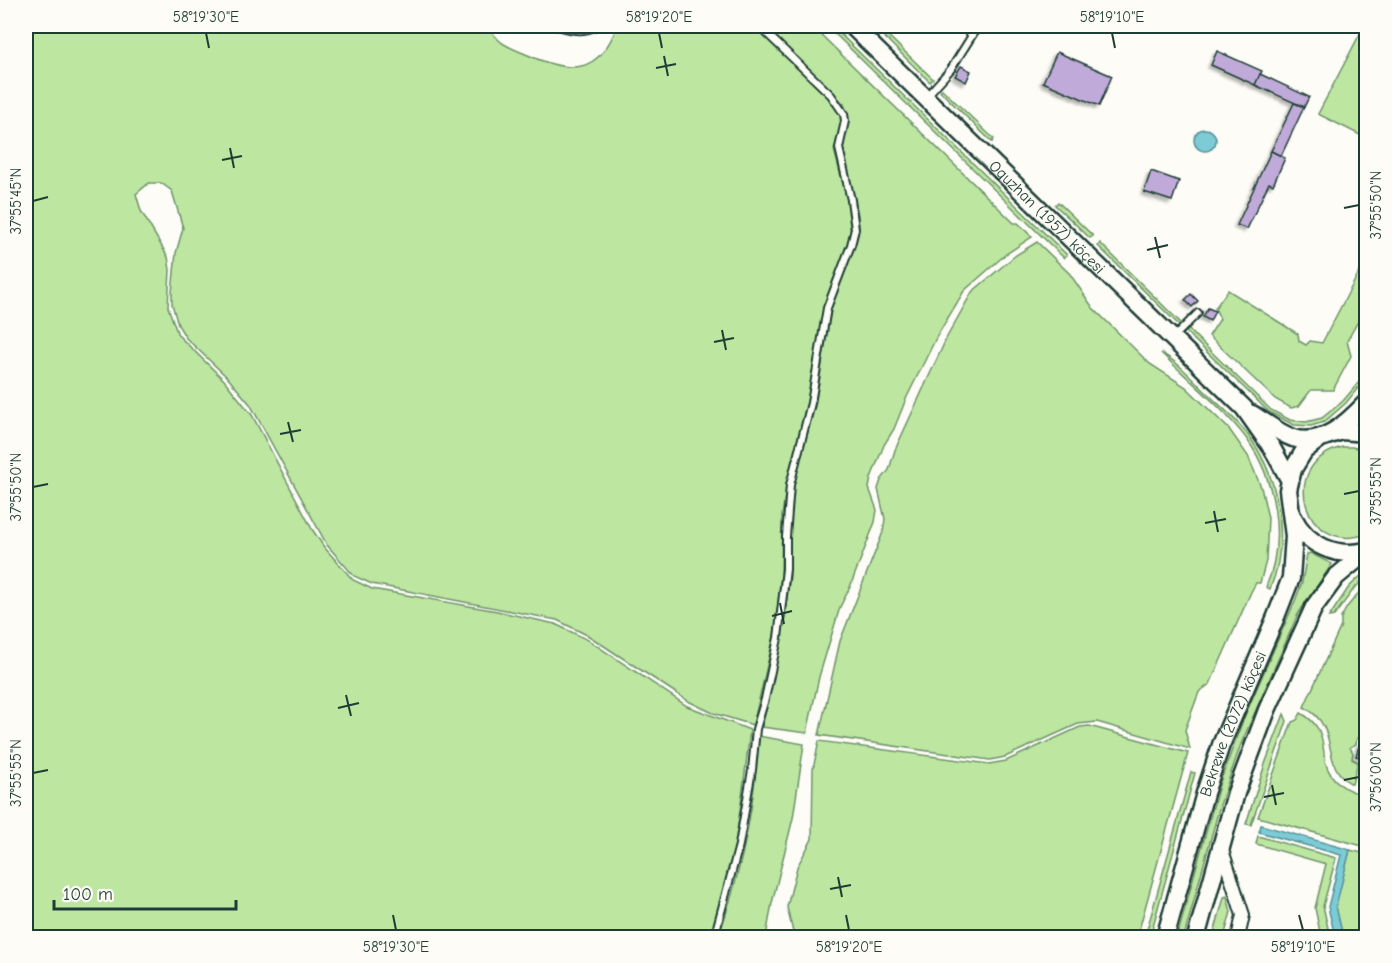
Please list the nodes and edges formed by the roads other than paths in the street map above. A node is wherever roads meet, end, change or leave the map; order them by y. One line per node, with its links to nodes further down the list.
1 (558, 26): 2 (lane)
2 (596, 26)
3 (759, 26): 19 (lane)
4 (852, 26): 8 (main road, Oguzhan (1957) köçesi)
5 (960, 26): 7 (lane)
6 (978, 26): 7 (lane)
7 (972, 35): 8 (lane)
8 (925, 98): 10 (main road, Oguzhan (1957) köçesi)
9 (1198, 313): 10 (lane)
10 (1172, 339): 12 (main road, Oguzhan (1957) köçesi)
11 (1366, 403): 14 (main road)
12 (1244, 408): 14 (main road, Oguzhan (1957) köçesi); 15 (main road, Oguzhan (1957) köçesi)
13 (1366, 433): 14 (main road)
14 (1331, 434): 15 (main road)
15 (1289, 479): 16 (main road, Bekrewe (2072) köçesi)
16 (1291, 511): 17 (main road, Bekrewe (2072) köçesi); 20 (main road, Bekrewe (2072) köçesi)
17 (1366, 552): 18 (main road, Bekrewe (2072) köçesi)
18 (1221, 847): 21 (main road, Bekrewe (2072) köçesi); 22 (street)
19 (714, 938)
20 (1165, 938)
21 (1196, 938)
22 (1238, 938)

